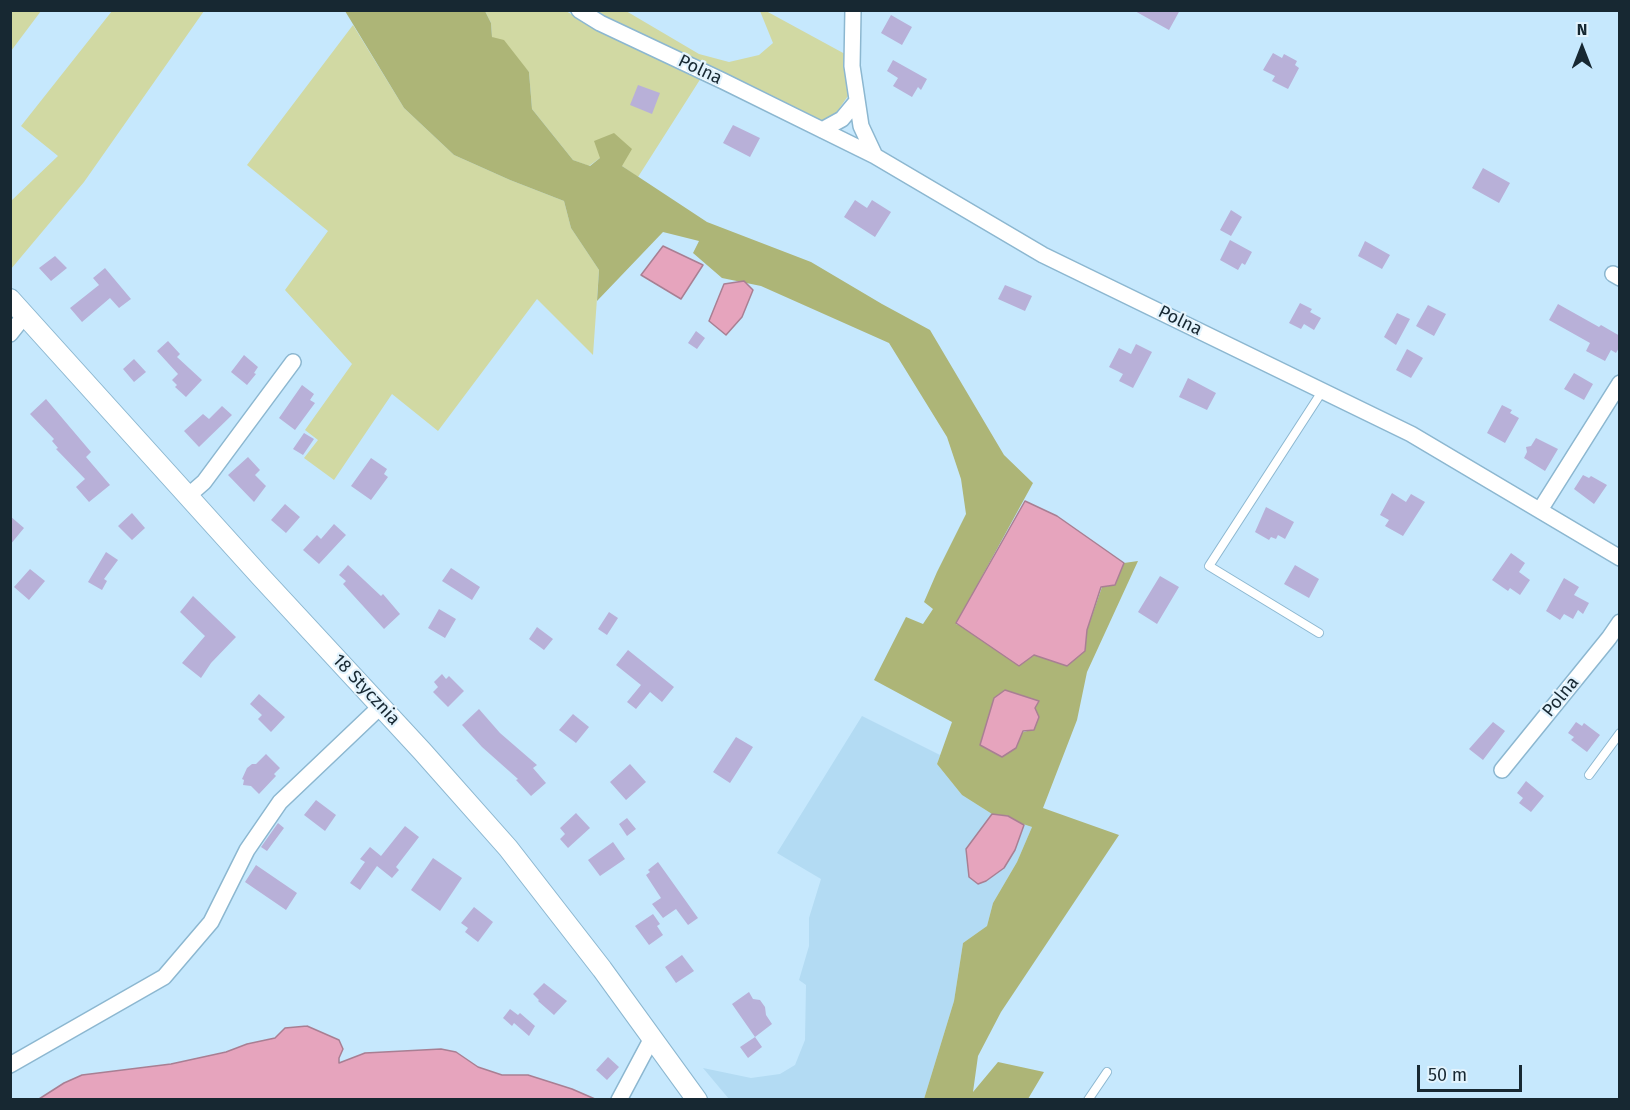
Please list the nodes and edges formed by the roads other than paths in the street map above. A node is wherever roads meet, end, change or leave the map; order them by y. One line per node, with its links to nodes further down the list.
1 (579, 10): 4 (street, Polna)
2 (853, 10): 3 (street)
3 (857, 101): 4 (street); 5 (street)
4 (822, 130): 5 (street, Polna)
5 (875, 156): 11 (street, Polna)
6 (10, 299): 7 (street, 18 Stycznia)
7 (25, 315): 8 (street); 12 (street, 18 Stycznia)
8 (10, 334)
9 (293, 362): 12 (street)
10 (1620, 383): 13 (street)
11 (1323, 390): 13 (street, Polna); 16 (lane)
12 (188, 496): 17 (street, 18 Stycznia)
13 (1540, 510): 14 (street, Polna)
14 (1620, 558)
15 (1620, 622): 19 (street, Polna)
16 (1319, 633)
17 (381, 706): 21 (street, 18 Stycznia); 22 (street)
18 (1620, 733): 20 (lane)
19 (1502, 770)
20 (1589, 775)
21 (652, 1038): 24 (street); 25 (street, 18 Stycznia)
22 (10, 1065)
23 (1107, 1072): 26 (lane)
24 (619, 1100)
25 (697, 1100)
26 (1088, 1100)

